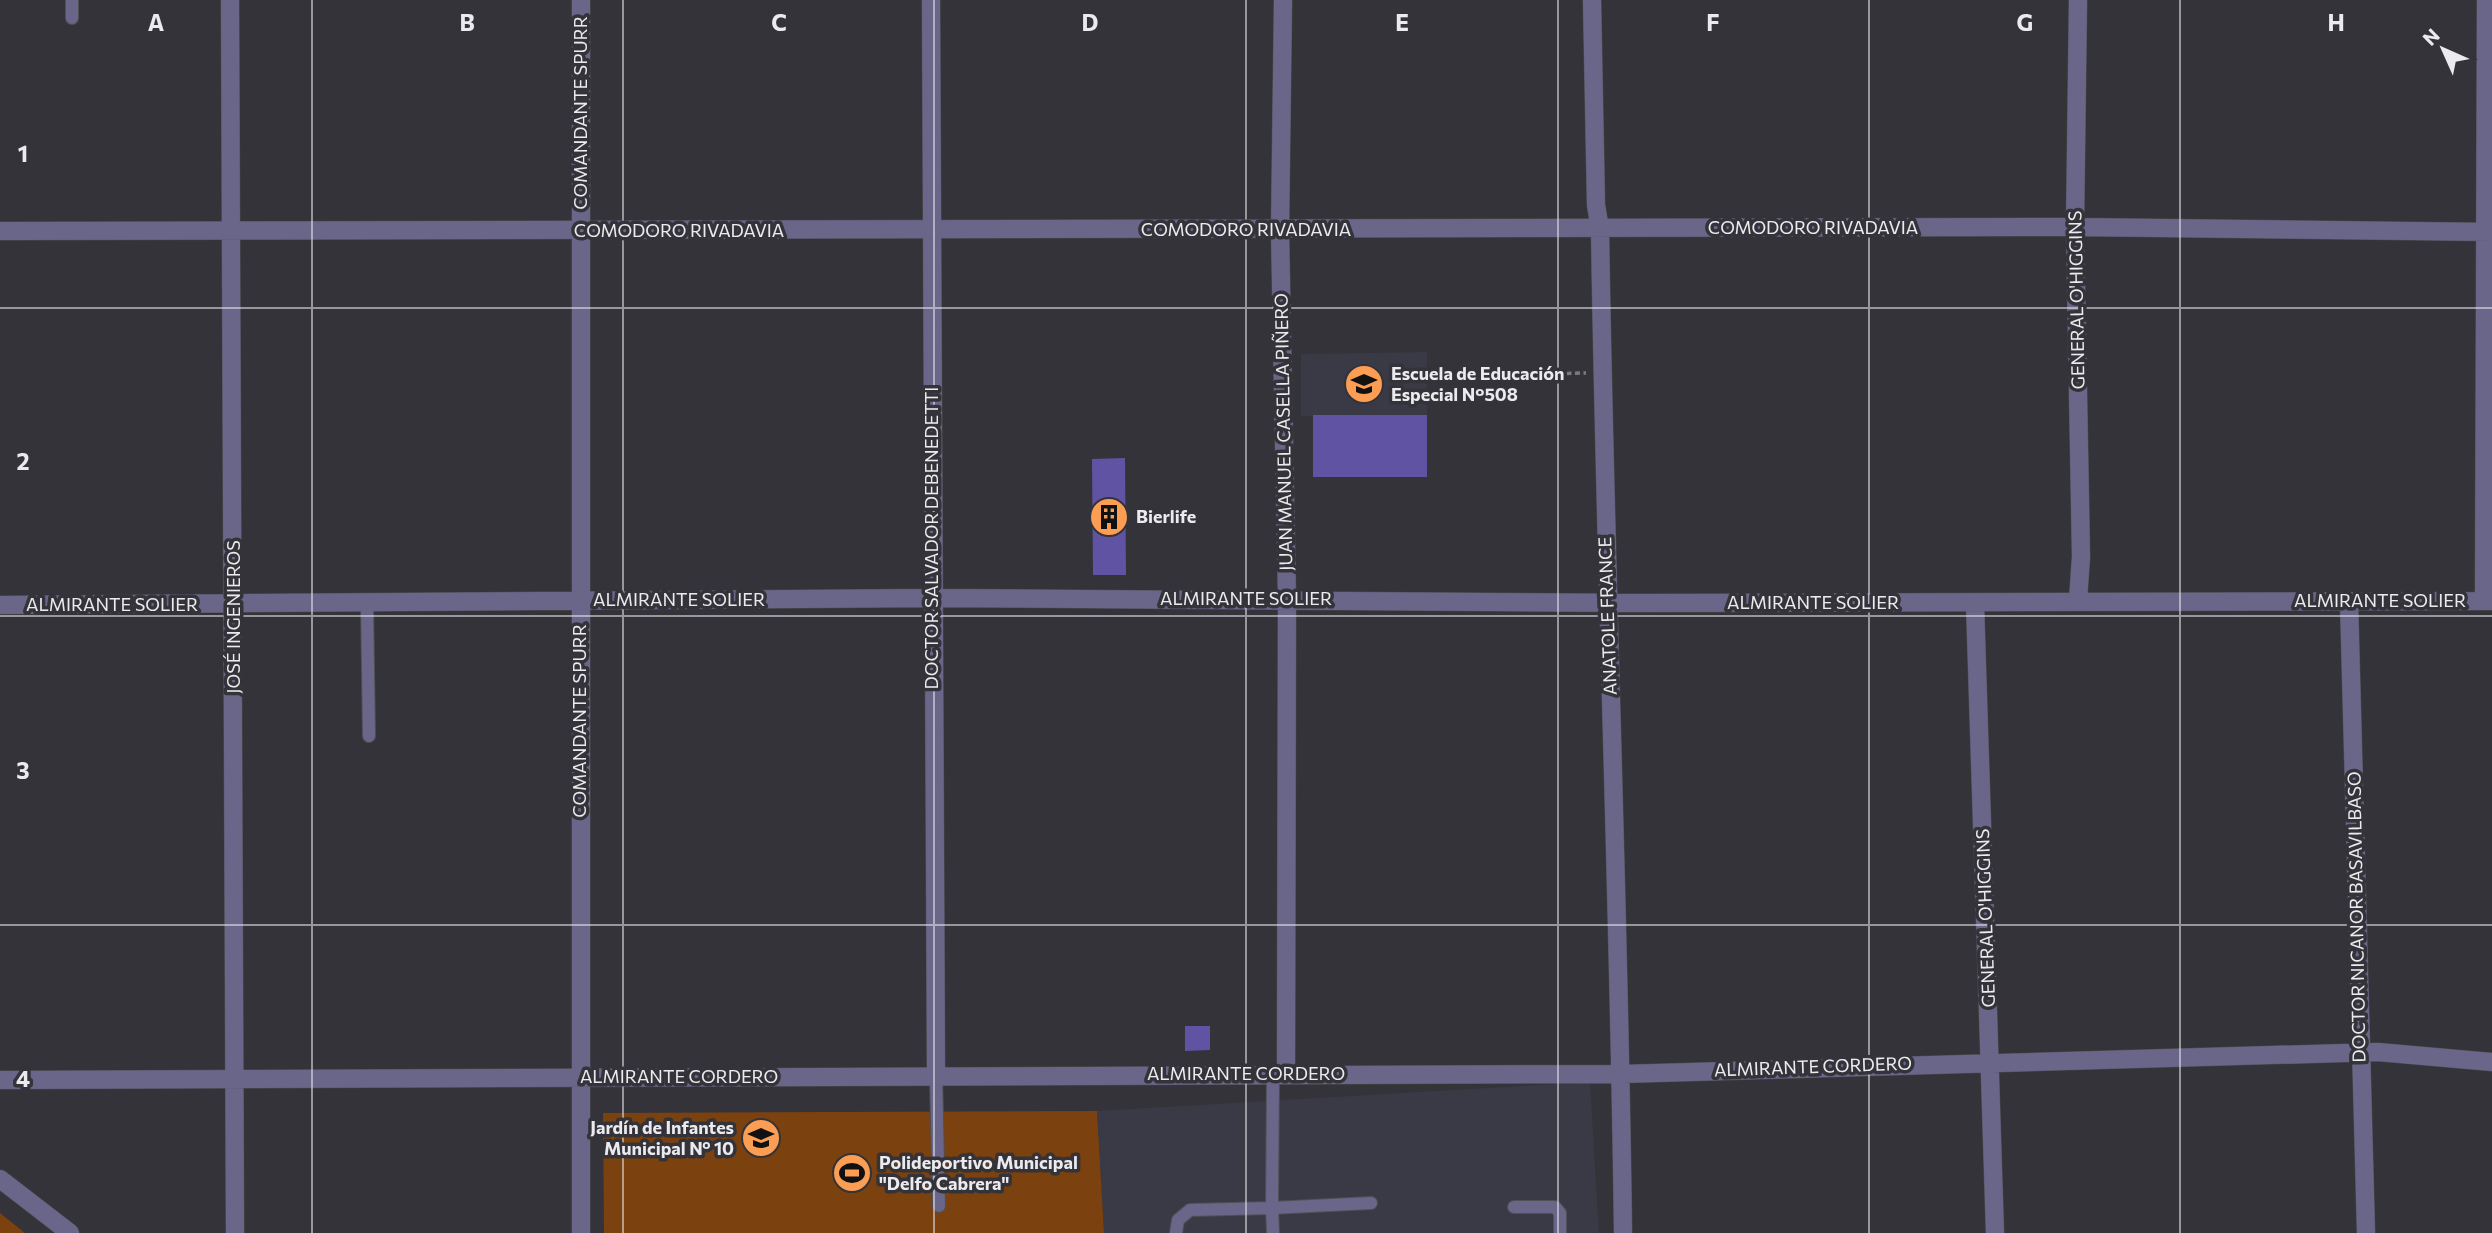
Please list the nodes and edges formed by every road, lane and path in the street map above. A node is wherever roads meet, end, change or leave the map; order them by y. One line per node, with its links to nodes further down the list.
1 (72, 0): 9 (lane)
2 (230, 0): 16 (street, JOSÉ INGENIEROS)
3 (580, 0): 14 (street, COMANDANTE SPURR)
4 (931, 0): 12 (street, DOCTOR SALVADOR DEBENEDETTI)
5 (1283, 0): 15 (street, JUAN MANUEL CASELLA PIÑERO)
6 (1592, 0): 11 (street, ANATOLE FRANCE)
7 (2078, 0): 10 (street, GENERAL O'HIGGINS)
8 (2486, 0): 17 (street)
9 (72, 18)
10 (2076, 227): 11 (street, COMODORO RIVADAVIA); 17 (street, COMODORO RIVADAVIA); 22 (street, GENERAL O'HIGGINS)
11 (1600, 229): 15 (street, COMODORO RIVADAVIA); 18 (street, ANATOLE FRANCE)
12 (931, 230): 14 (street, COMODORO RIVADAVIA); 15 (street, COMODORO RIVADAVIA); 20 (street, DOCTOR SALVADOR DEBENEDETTI)
13 (0, 231): 16 (street, COMODORO RIVADAVIA)
14 (582, 231): 16 (street, COMODORO RIVADAVIA); 23 (street, COMANDANTE SPURR)
15 (1280, 231): 21 (street, JUAN MANUEL CASELLA PIÑERO)
16 (232, 232): 29 (street, JOSÉ INGENIEROS)
17 (2489, 232): 25 (street)
18 (1602, 373): 19 (path); 27 (street, ANATOLE FRANCE)
19 (1439, 376)
20 (931, 598): 21 (street, ALMIRANTE SOLIER); 23 (street, ALMIRANTE SOLIER); 37 (street, DOCTOR SALVADOR DEBENEDETTI)
21 (1287, 598): 27 (street, ALMIRANTE SOLIER); 35 (street, JUAN MANUEL CASELLA PIÑERO)
22 (2078, 600): 24 (street, ALMIRANTE SOLIER); 28 (street, ALMIRANTE SOLIER)
23 (580, 601): 26 (street, ALMIRANTE SOLIER); 39 (street, COMANDANTE SPURR)
24 (2349, 601): 25 (street, ALMIRANTE SOLIER); 32 (street, DOCTOR NICANOR BASAVILBASO)
25 (2488, 601)
26 (367, 603): 29 (street, ALMIRANTE SOLIER); 31 (lane)
27 (1607, 603): 28 (street, ALMIRANTE SOLIER); 36 (street, ANATOLE FRANCE)
28 (1975, 603): 33 (street, GENERAL O'HIGGINS)
29 (234, 604): 30 (street, ALMIRANTE SOLIER); 38 (street, JOSÉ INGENIEROS)
30 (0, 605)
31 (369, 736)
32 (2360, 1053): 33 (street, ALMIRANTE CORDERO); 34 (street, ALMIRANTE CORDERO); 54 (street, DOCTOR NICANOR BASAVILBASO)
33 (1991, 1062): 36 (street, ALMIRANTE CORDERO); 53 (street, GENERAL O'HIGGINS)
34 (2492, 1062)
35 (1279, 1074): 36 (street, ALMIRANTE CORDERO); 37 (street, ALMIRANTE CORDERO); 45 (lane)
36 (1621, 1074): 52 (street, ANATOLE FRANCE)
37 (936, 1076): 39 (street, ALMIRANTE CORDERO); 43 (lane)
38 (236, 1077): 39 (street, ALMIRANTE CORDERO); 40 (street, ALMIRANTE CORDERO); 47 (street, JOSÉ INGENIEROS)
39 (581, 1078): 48 (street, COMANDANTE SPURR)
40 (0, 1080)
41 (0, 1179): 46 (street)
42 (1371, 1203): 45 (lane)
43 (939, 1206)
44 (1514, 1207): 51 (lane)
45 (1272, 1208): 49 (lane); 50 (lane)
46 (70, 1233)
47 (235, 1233)
48 (581, 1233)
49 (1176, 1233)
50 (1273, 1233)
51 (1560, 1233)
52 (1623, 1233)
53 (1995, 1233)
54 (2366, 1233)

